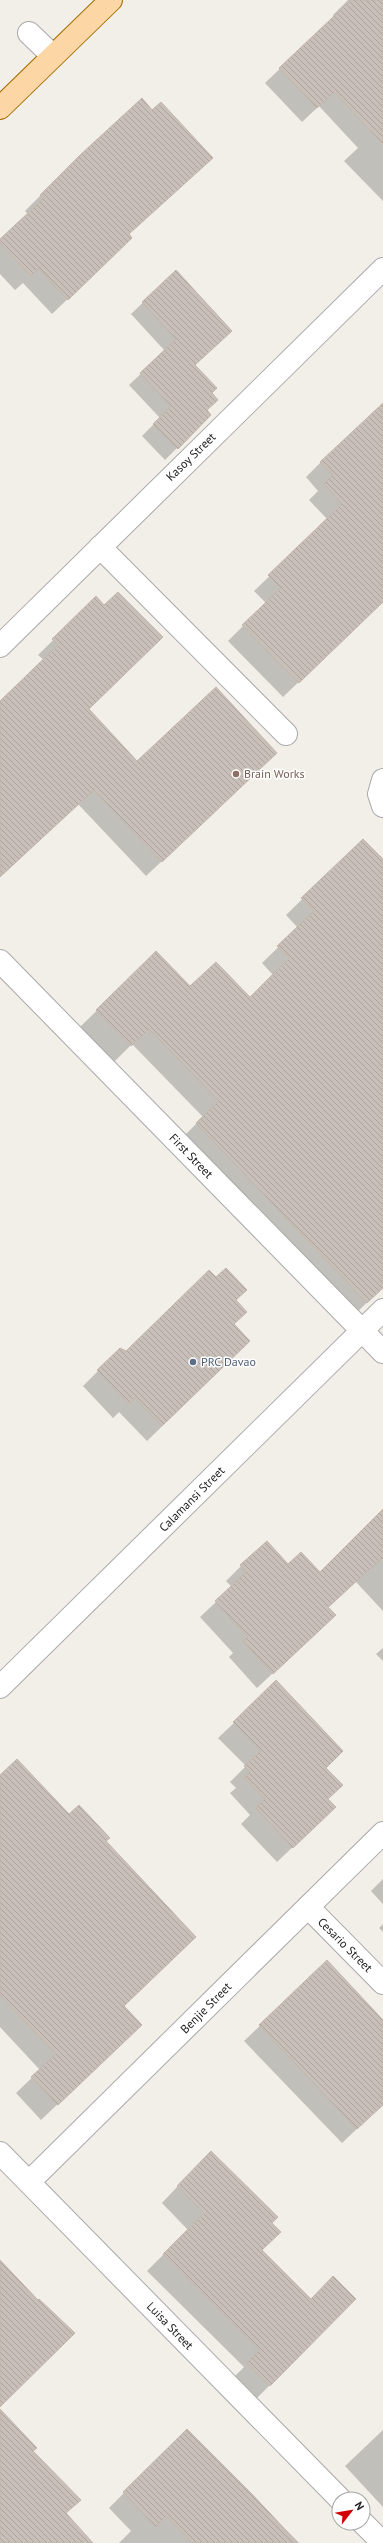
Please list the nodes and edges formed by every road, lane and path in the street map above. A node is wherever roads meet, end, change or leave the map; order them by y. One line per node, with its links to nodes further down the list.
1 (111, 0): 3 (main road)
2 (29, 33): 3 (street)
3 (53, 56): 4 (main road)
4 (0, 108)
5 (383, 270): 6 (street, Kasoy Street)
6 (100, 547): 7 (street, Kasoy Street); 8 (street)
7 (0, 646)
8 (286, 734)
9 (383, 780): 10 (street)
10 (383, 806)
11 (0, 961): 13 (street, First Street)
12 (383, 1310): 13 (street, Calamansi Street)
13 (362, 1331): 14 (street, First Street); 15 (street, Calamansi Street)
14 (383, 1352)
15 (0, 1687)
16 (383, 1833): 17 (street, Benjie Street)
17 (308, 1907): 18 (street, Cesario Street); 20 (street, Benjie Street)
18 (383, 1983)
19 (0, 2153): 20 (street, Luisa Street)
20 (29, 2182): 21 (street, Luisa Street)
21 (332, 2491)
22 (371, 2531): 23 (street)
23 (383, 2543)

